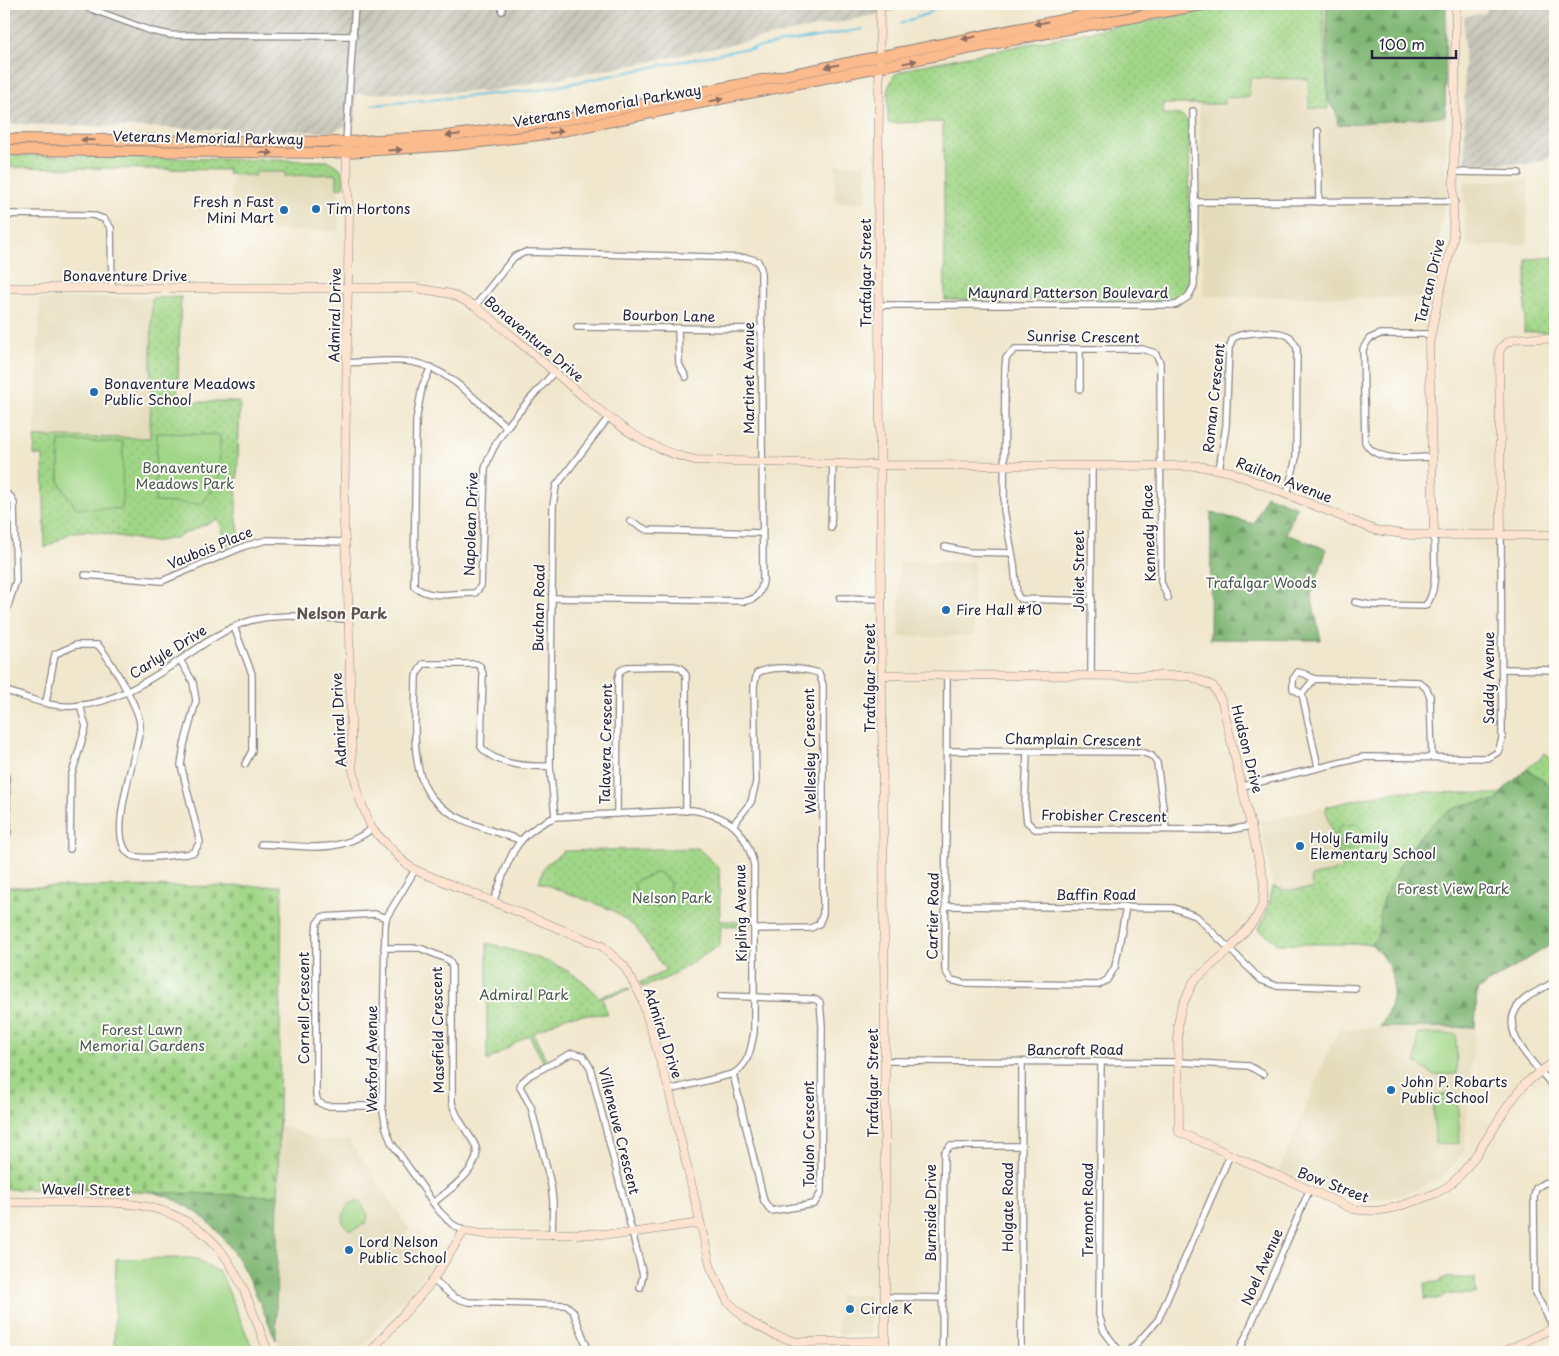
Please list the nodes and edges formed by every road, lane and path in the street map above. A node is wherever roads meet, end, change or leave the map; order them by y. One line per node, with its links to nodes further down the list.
1 (78, 4): 9 (street)
2 (356, 4): 9 (street, Admiral Drive)
3 (502, 4): 8 (street)
4 (880, 4): 10 (street, Trafalgar Street)
5 (1141, 4): 10 (highway, Veterans Memorial Parkway, one-way to 10)
6 (1207, 4): 11 (highway, Veterans Memorial Parkway, one-way to 6)
7 (1456, 4): 17 (street, Tartan Drive)
8 (502, 11)
9 (354, 36): 15 (street, Admiral Drive)
10 (879, 56): 11 (street, Trafalgar Street); 15 (highway, Veterans Memorial Parkway, one-way to 15)
11 (880, 68): 15 (highway, Veterans Memorial Parkway, one-way to 11); 26 (street, Trafalgar Street)
12 (1193, 111): 20 (street, Maynard Patterson Boulevard)
13 (1318, 131): 21 (street)
14 (4, 139): 15 (highway, Veterans Memorial Parkway, one-way to 14)
15 (346, 148): 16 (highway, Veterans Memorial Parkway, one-way to 15); 24 (street, Admiral Drive)
16 (4, 150)
17 (1453, 172): 18 (street); 19 (street, Tartan Drive)
18 (1520, 173)
19 (1454, 201): 21 (street); 31 (street, Tartan Drive)
20 (1195, 202): 21 (street); 26 (street, Maynard Patterson Boulevard)
21 (1319, 202)
22 (4, 220): 25 (street)
23 (4, 288): 25 (street, Bonaventure Drive)
24 (347, 288): 25 (street, Bonaventure Drive); 27 (street, Bonaventure Drive); 34 (street, Admiral Drive)
25 (112, 289)
26 (879, 305): 45 (street, Trafalgar Street)
27 (475, 306): 30 (street, Martinet Avenue); 36 (street, Bonaventure Drive)
28 (577, 327): 29 (street, Bourbon Lane)
29 (678, 328): 30 (street, Bourbon Lane); 37 (street)
30 (762, 329): 42 (street, Martinet Avenue)
31 (1432, 334): 41 (street, Tartan Drive); 41 (street)
32 (1555, 339): 55 (street, Saddy Avenue)
33 (1080, 349): 38 (street); 44 (street, Sunrise Crescent); 47 (street, Sunrise Crescent)
34 (346, 363): 35 (street); 57 (street, Admiral Drive)
35 (431, 367): 40 (street); 40 (street, Napolean Drive)
36 (554, 372): 39 (street, Bonaventure Drive); 40 (street, Napolean Drive)
37 (686, 377)
38 (1080, 389)
39 (608, 418): 42 (street, Bonaventure Drive); 61 (street, Buchan Road)
40 (507, 427)
41 (1432, 457): 54 (street, Tartan Drive)
42 (762, 462): 43 (street, Bonaventure Drive); 53 (street, Martinet Avenue)
43 (832, 463): 45 (street, Bonaventure Drive); 52 (street)
44 (1004, 464): 45 (street, Railton Avenue); 46 (street, Railton Avenue); 59 (street, Sunrise Crescent)
45 (881, 465): 64 (street, Trafalgar Street)
46 (1092, 466): 47 (street, Railton Avenue); 65 (street, Joliet Street)
47 (1159, 466): 48 (street, Railton Avenue); 63 (street, Kennedy Place)
48 (1219, 470): 50 (street, Railton Avenue); 50 (street, Roman Crescent)
49 (4, 492): 67 (street)
50 (1287, 494): 54 (street, Railton Avenue)
51 (630, 521): 53 (street)
52 (831, 528)
53 (762, 533): 61 (street, Martinet Avenue)
54 (1434, 534): 55 (street, Railton Avenue); 66 (street)
55 (1501, 534): 56 (street, Railton Avenue); 71 (street, Saddy Avenue)
56 (1555, 535)
57 (345, 542): 60 (street, Vaubois Place); 68 (street, Admiral Drive)
58 (945, 547): 59 (street)
59 (1012, 553): 65 (street, Sunrise Crescent)
60 (85, 574)
61 (552, 598): 86 (street, Buchan Road)
62 (840, 598): 64 (street)
63 (1168, 598)
64 (882, 599): 73 (street, Trafalgar Street)
65 (1092, 601): 75 (street, Joliet Street)
66 (1355, 602)
67 (4, 618)
68 (348, 619): 69 (street, Carlyle Drive); 95 (street, Admiral Drive)
69 (234, 627): 70 (street, Carlyle Drive); 85 (street)
70 (180, 660): 78 (street, Carlyle Drive); 78 (street)
71 (1502, 669): 72 (street); 84 (street, Saddy Avenue)
72 (1555, 670)
73 (882, 675): 74 (street, Hudson Drive); 113 (street, Trafalgar Street)
74 (947, 675): 75 (street, Hudson Drive); 82 (street, Cartier Road)
75 (1091, 676): 89 (street, Hudson Drive)
76 (1314, 679): 79 (street); 79 (street); 84 (street)
77 (4, 690): 80 (street, Carlyle Drive)
78 (126, 693): 80 (street); 81 (street, Carlyle Drive)
79 (1302, 694): 87 (street)
80 (46, 702): 81 (street, Carlyle Drive)
81 (80, 705): 100 (street)
82 (947, 751): 83 (street, Champlain Crescent); 103 (street, Cartier Road)
83 (1027, 752): 96 (street, Champlain Crescent); 96 (street, Frobisher Crescent)
84 (1432, 757): 87 (street, Saddy Avenue)
85 (245, 764)
86 (550, 766): 92 (street, Buchan Road); 97 (street)
87 (1318, 767): 89 (street, Saddy Avenue)
88 (4, 772): 98 (street)
89 (1243, 786): 94 (street, Hudson Drive)
90 (686, 811): 91 (street, Kipling Avenue); 91 (street, Talavera Crescent); 93 (street, Kipling Avenue)
91 (617, 814): 92 (street, Kipling Avenue)
92 (555, 817): 97 (street, Kipling Avenue)
93 (733, 825): 106 (street, Kipling Avenue); 106 (street, Wellesley Crescent)
94 (1252, 826): 96 (street, Frobisher Crescent); 108 (street, Hudson Drive)
95 (372, 829): 99 (street); 101 (street, Admiral Drive)
96 (1166, 829)
97 (520, 840): 102 (street, Kipling Avenue)
98 (4, 842)
99 (261, 844)
100 (70, 848)
101 (415, 870): 102 (street, Admiral Drive); 105 (street, Wexford Avenue)
102 (493, 902): 122 (street, Admiral Drive)
103 (947, 906): 104 (street, Baffin Road); 104 (street, Cartier Road)
104 (1126, 907): 108 (street, Baffin Road)
105 (386, 918): 107 (street, Wexford Avenue); 123 (street, Cornell Crescent)
106 (754, 930): 112 (street, Kipling Avenue)
107 (384, 948): 123 (street, Wexford Avenue); 129 (street, Masefield Crescent)
108 (1230, 950): 110 (street, Baffin Road); 117 (street, Hudson Drive)
109 (1555, 981): 118 (street)
110 (1355, 988)
111 (721, 996): 112 (street)
112 (754, 998): 119 (street, Kipling Avenue); 119 (street, Toulon Crescent)
113 (885, 1061): 115 (street, Bancroft Road); 136 (street, Trafalgar Street)
114 (1555, 1061): 118 (street, Bow Street)
115 (1022, 1062): 116 (street, Bancroft Road); 124 (street, Holgate Road)
116 (1101, 1062): 117 (street, Bancroft Road); 147 (street, Tremont Road)
117 (1179, 1062): 120 (street, Bancroft Road); 125 (street, Bow Street)
118 (1542, 1071): 121 (street); 127 (street, Bow Street)
119 (733, 1074): 122 (street)
120 (1264, 1074)
121 (1555, 1089)
122 (669, 1090): 130 (street, Admiral Drive)
123 (382, 1106): 129 (street, Wexford Avenue)
124 (1021, 1146): 137 (street, Burnside Drive); 146 (street, Holgate Road)
125 (1230, 1155): 127 (street, Bow Street); 148 (street)
126 (1555, 1181): 138 (street)
127 (1309, 1191): 149 (street, Noel Avenue)
128 (4, 1202): 141 (street, Wavell Street)
129 (433, 1203): 131 (street, Wexford Avenue)
130 (700, 1223): 132 (street); 139 (street, Admiral Drive)
131 (464, 1231): 133 (street); 134 (street)
132 (632, 1232): 133 (street); 133 (street, Villeneuve Crescent); 135 (street)
133 (552, 1235)
134 (433, 1280): 140 (street); 143 (street)
135 (640, 1288)
136 (885, 1297): 137 (street); 139 (street, Trafalgar Street)
137 (943, 1298): 145 (street, Burnside Drive)
138 (1554, 1328): 150 (street)
139 (885, 1341): 144 (street, Trafalgar Street)
140 (371, 1350): 142 (street)
141 (268, 1352)
142 (381, 1352)
143 (589, 1352)
144 (885, 1352)
145 (942, 1352)
146 (1021, 1352)
147 (1120, 1352)
148 (1129, 1352)
149 (1239, 1352)
150 (1503, 1352)

